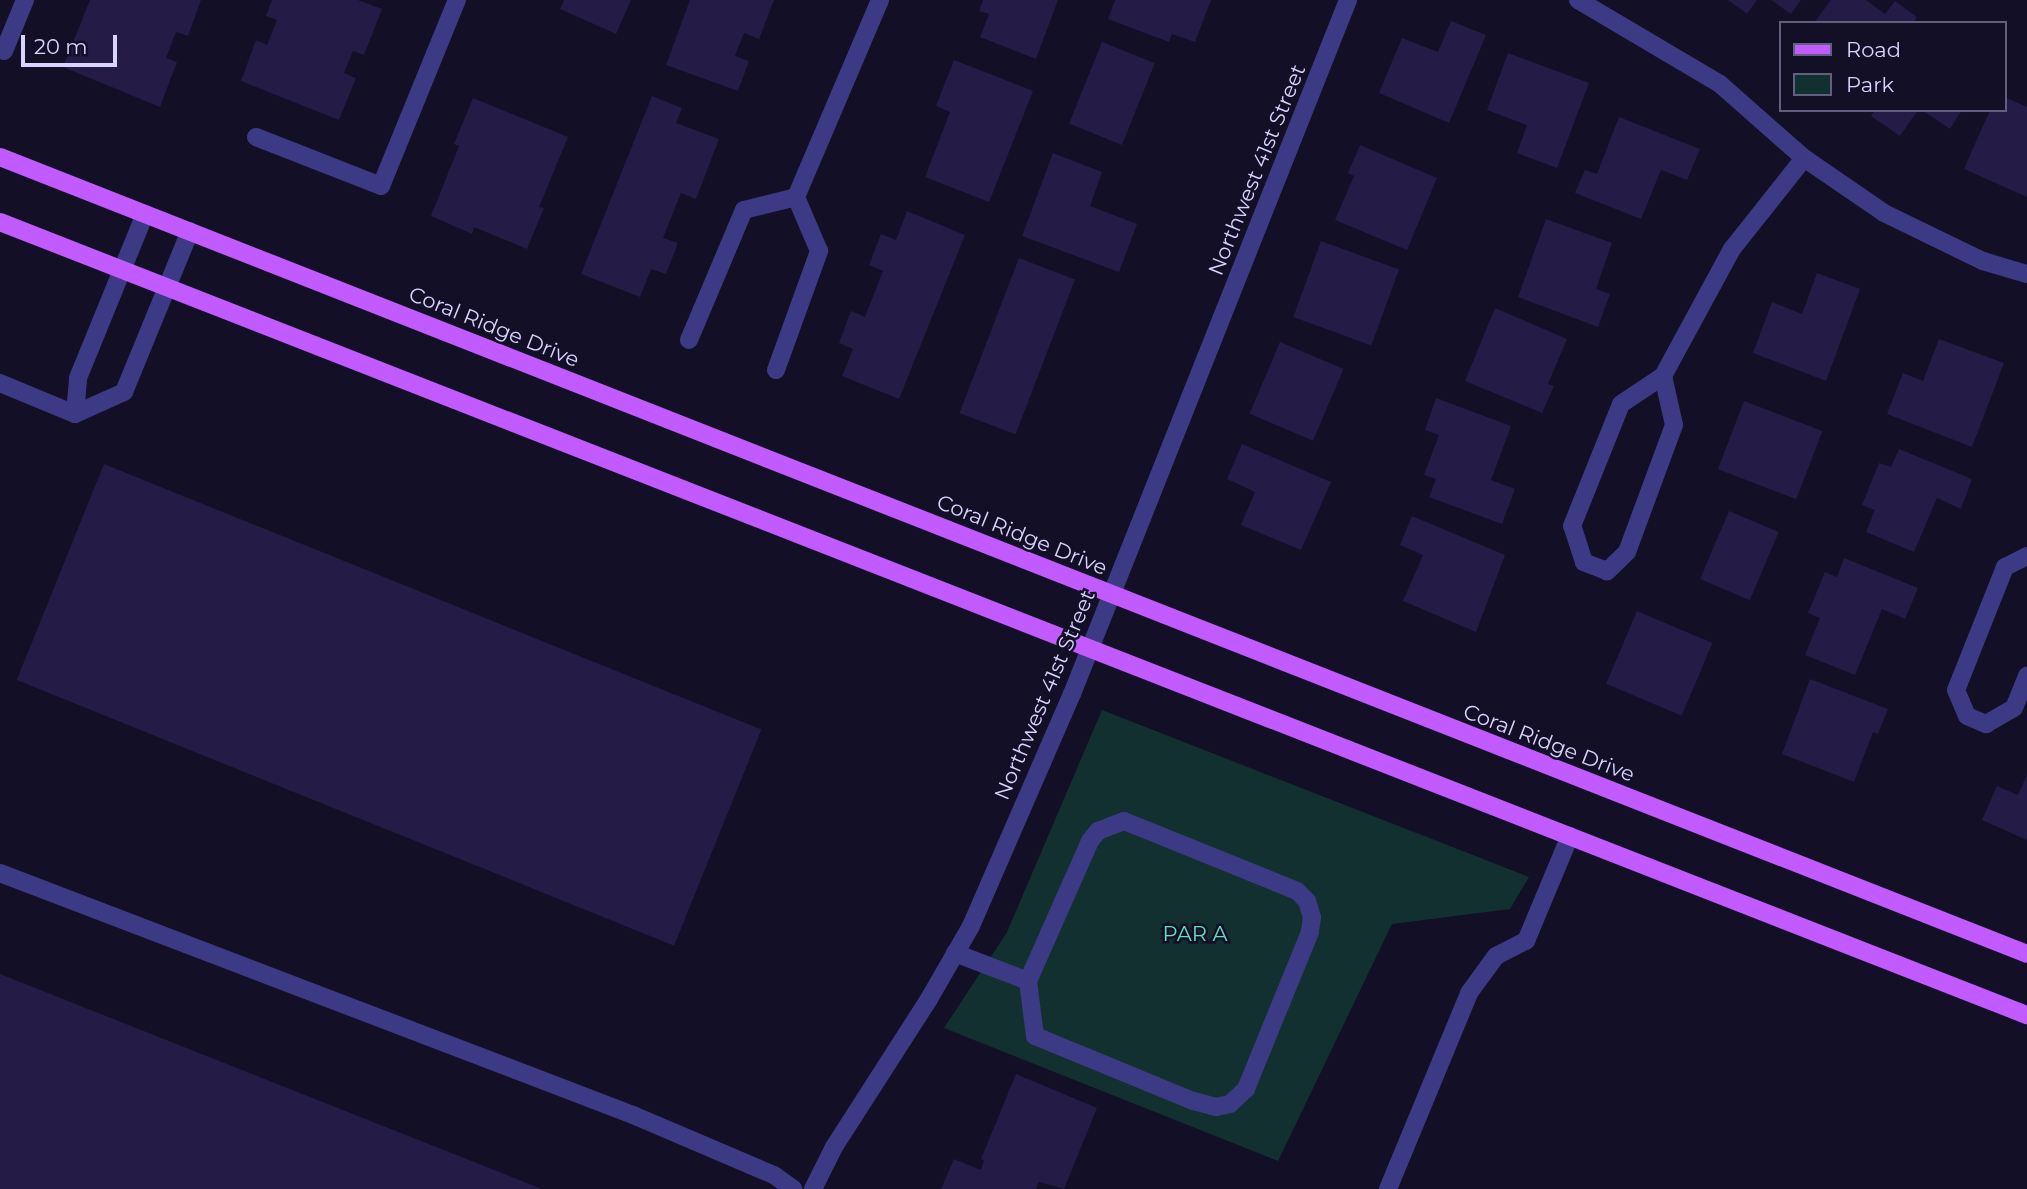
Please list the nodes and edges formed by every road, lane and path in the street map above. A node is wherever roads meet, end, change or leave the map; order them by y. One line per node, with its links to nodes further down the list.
1 (25, 0): 6 (street)
2 (457, 0): 7 (street)
3 (880, 0): 10 (street)
4 (1349, 0): 23 (street, Northwest 41st Street)
5 (1578, 0): 9 (street)
6 (0, 49)
7 (256, 137)
8 (0, 158): 11 (main road, Coral Ridge Drive)
9 (1804, 158): 15 (street); 19 (street)
10 (796, 197): 17 (street); 18 (street)
11 (145, 214): 13 (main road, Coral Ridge Drive); 14 (street)
12 (0, 222): 14 (main road)
13 (190, 231): 16 (street); 23 (main road, Coral Ridge Drive)
14 (122, 271): 16 (main road); 21 (street)
15 (2027, 274)
16 (166, 288): 21 (street); 24 (main road)
17 (690, 340)
18 (776, 370)
19 (1663, 376): 19 (street)
20 (0, 383): 21 (street)
21 (75, 414)
22 (2027, 556): 25 (street)
23 (1112, 596): 24 (street, Northwest 41st Street); 29 (main road, Coral Ridge Drive)
24 (1091, 649): 26 (main road); 28 (street, Northwest 41st Street)
25 (2027, 676)
26 (1570, 836): 31 (main road); 34 (street)
27 (0, 873): 32 (street)
28 (955, 953): 30 (street); 33 (street, Northwest 41st Street)
29 (2027, 954)
30 (1028, 981): 30 (street)
31 (2027, 1015)
32 (793, 1189)
33 (813, 1189)
34 (1388, 1189)

